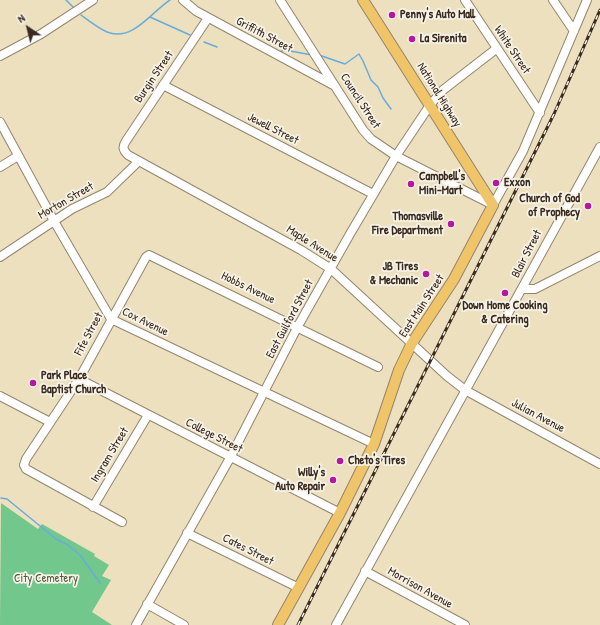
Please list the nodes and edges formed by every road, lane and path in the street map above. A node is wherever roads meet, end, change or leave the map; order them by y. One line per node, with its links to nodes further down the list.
1 (183, 0): 8 (street, Griffith Street)
2 (280, 0): 13 (street, Council Street)
3 (363, 0): 14 (main road, National Highway)
4 (465, 0): 10 (street, White Street)
5 (553, 0): 9 (street)
6 (588, 0): 9 (street, East Main Street)
7 (90, 1): 11 (street)
8 (208, 18): 12 (street, Burgin Street); 13 (street, Griffith Street)
9 (574, 31): 15 (street, East Main Street)
10 (496, 49): 14 (street, East Guilford Street); 15 (street, White Street)
11 (0, 56)
12 (163, 85): 18 (street, Burgin Street); 23 (street, Jewell Street)
13 (336, 87): 20 (street, Council Street)
14 (430, 105): 20 (street, East Guilford Street); 24 (main road, National Highway)
15 (540, 113): 24 (street, East Main Street)
16 (0, 122): 19 (street, Cox Avenue)
17 (600, 147): 30 (street, Blair Street)
18 (124, 151): 21 (street, Maple Avenue)
19 (18, 156): 22 (street); 25 (street, Cox Avenue)
20 (396, 156): 23 (street, East Guilford Street); 24 (street, Council Street)
21 (139, 161): 25 (street, Morton Street); 29 (street, Maple Avenue)
22 (0, 167)
23 (373, 194): 29 (street, East Guilford Street)
24 (493, 205): 33 (main road, East Main Street)
25 (54, 220): 28 (street, Morton Street); 31 (street, Cox Avenue)
26 (150, 255): 31 (street, Fife Street); 32 (street, Hobbs Avenue)
27 (600, 256): 30 (street)
28 (0, 257)
29 (330, 269): 32 (street, East Guilford Street); 33 (street, Maple Avenue)
30 (523, 289): 36 (street)
31 (111, 319): 35 (street, Fife Street); 37 (street, Cox Avenue)
32 (298, 326): 34 (street, Hobbs Avenue); 37 (street, East Guilford Street)
33 (412, 343): 36 (street, Maple Avenue); 41 (main road, East Main Street)
34 (378, 367)
35 (79, 379): 39 (street, College Street); 40 (street, Fife Street)
36 (465, 390): 43 (street, Julian Avenue); 48 (street)
37 (264, 392): 41 (street, Cox Avenue); 42 (street, East Guilford Street)
38 (0, 396): 40 (street)
39 (148, 415): 42 (street, College Street); 44 (street, Ingram Street)
40 (50, 422): 44 (street, Fife Street)
41 (374, 444): 45 (main road, East Main Street)
42 (230, 458): 45 (street, College Street); 47 (street, East Guilford Street)
43 (600, 464)
44 (93, 507): 46 (street)
45 (340, 513): 49 (main road, East Main Street)
46 (122, 522)
47 (187, 533): 49 (street, Cates Street); 50 (street, East Guilford Street)
48 (365, 571): 54 (street); 55 (street, Morrison Avenue)
49 (298, 588): 53 (main road, East Main Street)
50 (147, 604): 51 (street, East Guilford Street); 52 (street)
51 (136, 625)
52 (184, 625)
53 (278, 625)
54 (336, 625)
55 (465, 625)

